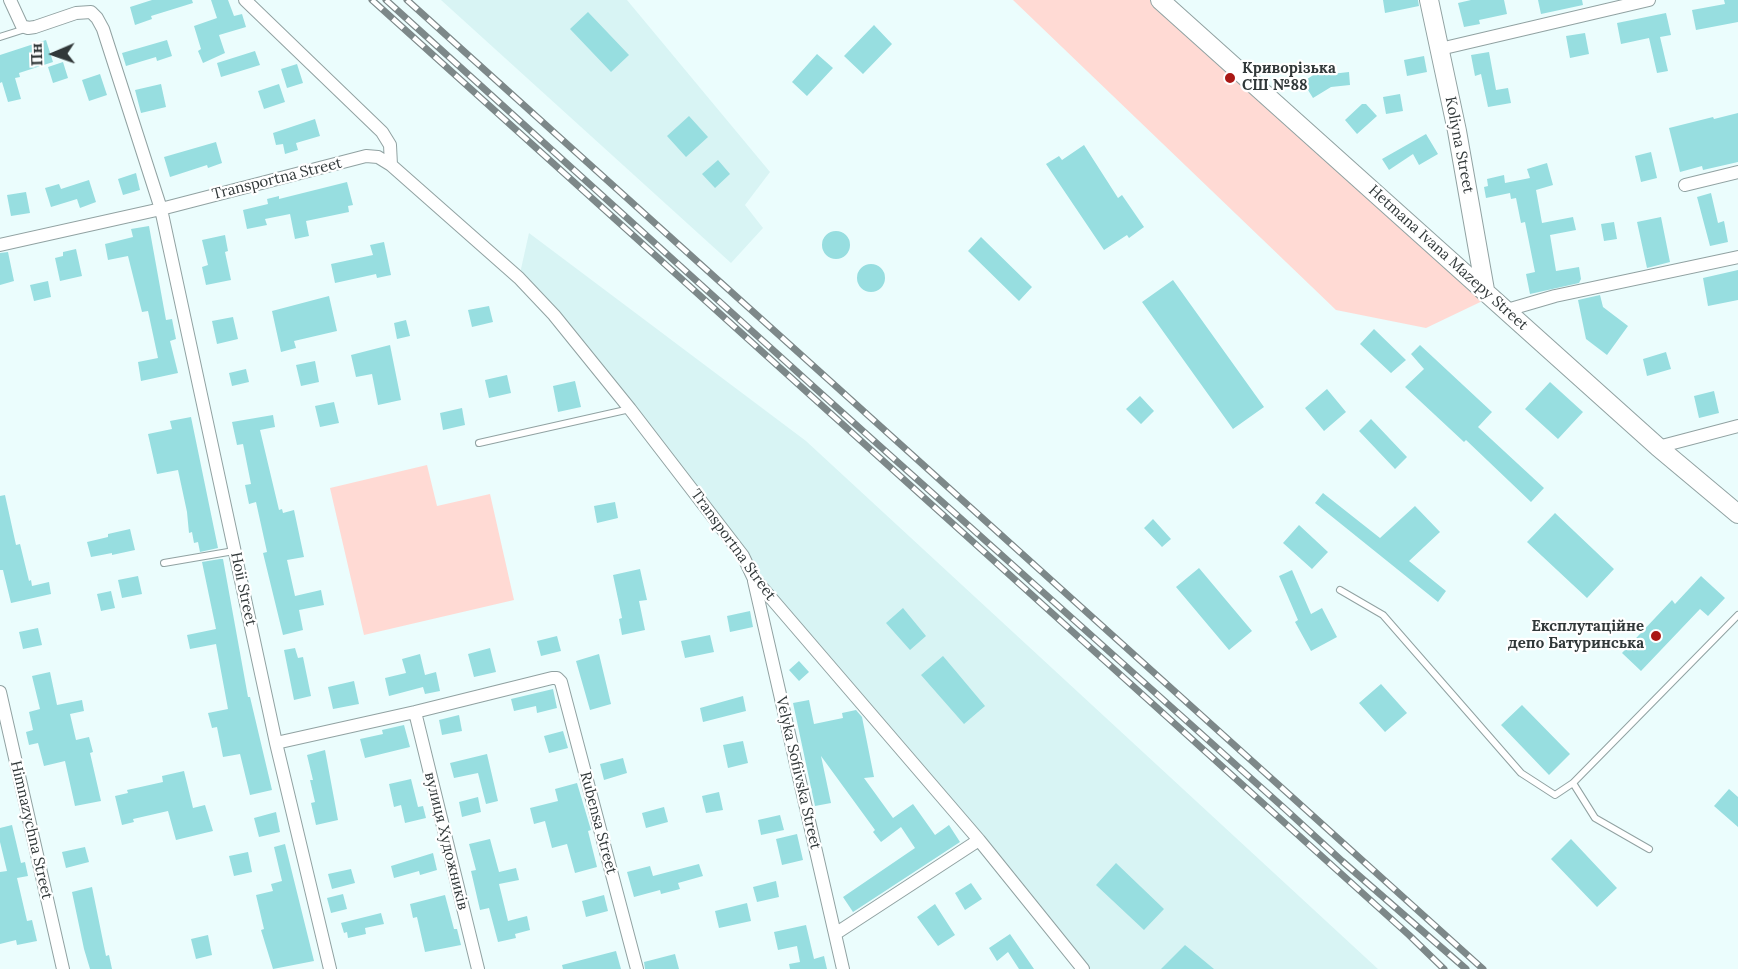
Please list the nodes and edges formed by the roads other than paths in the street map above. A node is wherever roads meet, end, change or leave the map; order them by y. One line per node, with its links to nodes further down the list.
1 (10, 0): 7 (street)
2 (244, 0): 10 (street)
3 (1160, 0): 16 (main road, Hetmana Ivana Mazepy Street)
4 (1429, 0): 9 (main road, Koliyna Street)
5 (1649, 0): 6 (street)
6 (1627, 2): 9 (street)
7 (28, 27): 8 (lane); 13 (street, Hoii Street)
8 (0, 38)
9 (1440, 49): 16 (main road, Koliyna Street)
10 (391, 165): 13 (street, Transportna Street); 18 (street, Transportna Street)
11 (1738, 172): 12 (street)
12 (1685, 185)
13 (161, 209): 14 (street, Transportna Street); 23 (street, Hoii Street)
14 (0, 245)
15 (1738, 257): 17 (street)
16 (1485, 290): 17 (main road, Hetmana Ivana Mazepy Street)
17 (1507, 310): 21 (main road, Hetmana Ivana Mazepy Street)
18 (630, 409): 20 (lane); 25 (street, Transportna Street)
19 (1738, 426): 21 (street)
20 (479, 442)
21 (1658, 447): 22 (main road, Hetmana Ivana Mazepy Street)
22 (1738, 514)
23 (234, 551): 24 (lane); 30 (street, Hoii Street)
24 (164, 563)
25 (753, 577): 32 (street, Transportna Street); 34 (street, Velyka Sofiivska Street)
26 (1340, 590): 31 (lane)
27 (1738, 615): 31 (lane)
28 (0, 692): 35 (street, Himnazychna Street)
29 (415, 712): 30 (street); 37 (street, вулиця Художників); 38 (street, Rubensa Street)
30 (276, 743): 36 (street, Hoii Street)
31 (1573, 783): 33 (lane)
32 (979, 840): 34 (street); 40 (street, Transportna Street)
33 (1649, 849)
34 (835, 934): 39 (street, Velyka Sofiivska Street)
35 (63, 969)
36 (330, 969)
37 (478, 969)
38 (637, 969)
39 (843, 969)
40 (1083, 969)

